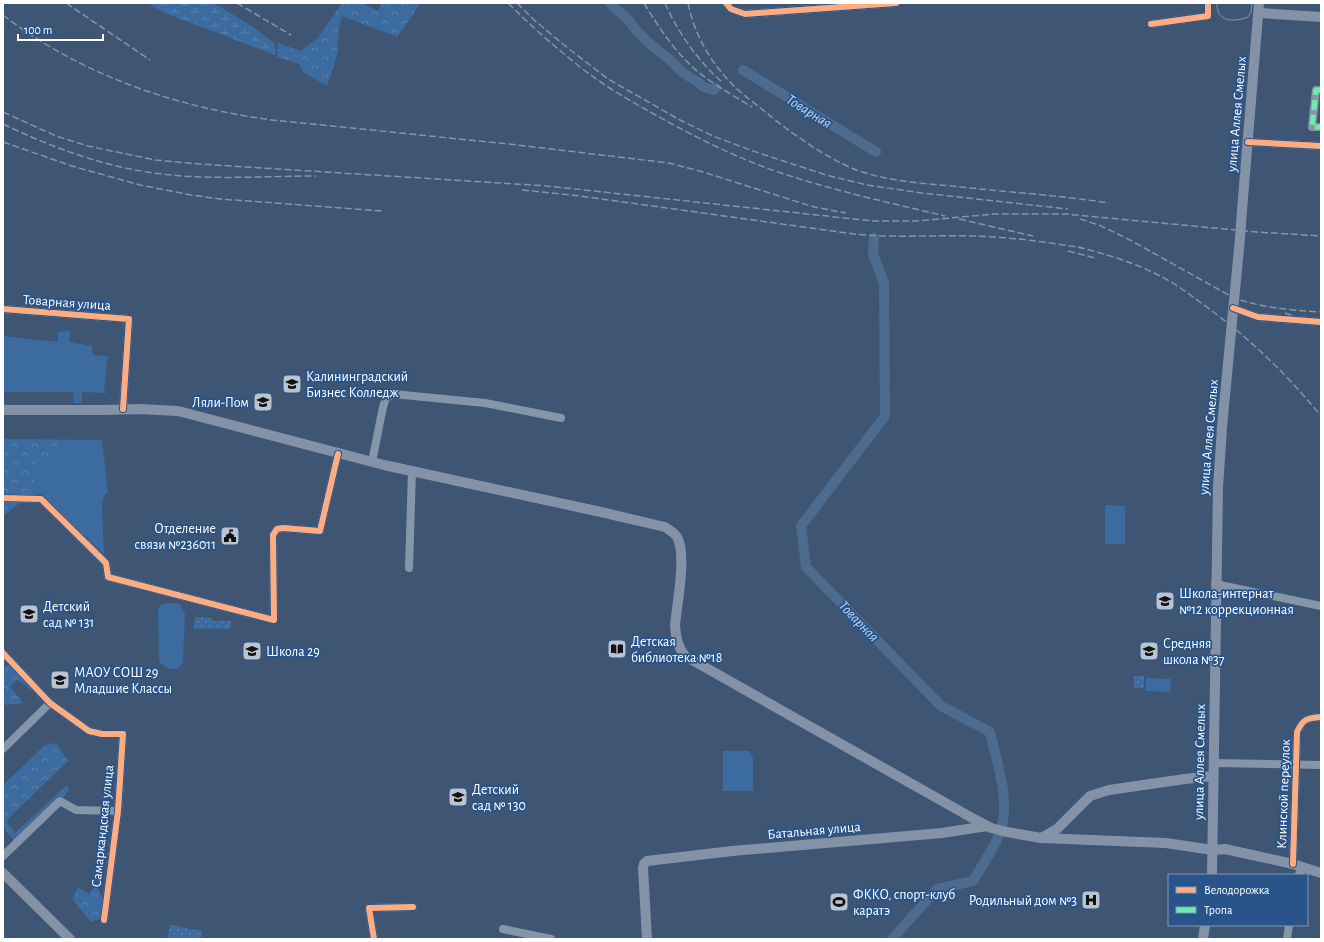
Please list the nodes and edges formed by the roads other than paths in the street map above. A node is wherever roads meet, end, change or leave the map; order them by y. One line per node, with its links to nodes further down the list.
1 (726, 3): 2 (street)
2 (896, 3)
3 (1208, 3): 6 (street)
4 (1259, 8): 5 (main road); 9 (main road, улица Аллея Смелых)
5 (1321, 17)
6 (1151, 24)
7 (1321, 90): 8 (street)
8 (1321, 127)
9 (1248, 142): 10 (street); 11 (main road, улица Аллея Смелых, bridge)
10 (1321, 146)
11 (1233, 308): 13 (street); 22 (main road, улица Аллея Смелых)
12 (3, 309): 14 (street, Товарная улица)
13 (1321, 322)
14 (123, 409): 15 (main road); 17 (main road)
15 (3, 410)
16 (561, 418): 18 (street)
17 (342, 455): 18 (main road); 20 (street)
18 (372, 462): 19 (main road)
19 (412, 472): 21 (street); 33 (main road)
20 (3, 498)
21 (409, 568)
22 (1215, 584): 23 (street); 28 (main road, улица Аллея Смелых)
23 (1321, 606)
24 (3, 653): 25 (street)
25 (50, 703): 27 (street); 32 (street, Самаркандская улица)
26 (1321, 717): 29 (street, Клинской переулок)
27 (3, 750)
28 (1213, 763): 29 (street, Клинской переулок); 31 (main road, улица Аллея Смелых)
29 (1296, 765): 30 (street, Клинской переулок); 41 (street, Клинской переулок)
30 (1321, 765)
31 (1213, 776): 35 (main road); 39 (main road, улица Аллея Смелых)
32 (118, 811): 40 (street); 46 (street, Самаркандская улица)
33 (964, 814): 34 (main road); 36 (main road)
34 (990, 827): 36 (main road, Батальная улица); 37 (main road)
35 (1057, 829): 37 (main road); 38 (main road)
36 (959, 831): 55 (main road, Батальная улица)
37 (1041, 838): 38 (main road)
38 (1063, 839): 39 (main road)
39 (1213, 850): 41 (main road); 44 (main road, улица Аллея Смелых)
40 (3, 856)
41 (1298, 869): 43 (main road)
42 (3, 873): 51 (main road)
43 (1321, 873)
44 (1212, 874)
45 (413, 907): 52 (street)
46 (104, 920)
47 (1205, 926): 56 (main road)
48 (1289, 926): 57 (street)
49 (503, 929): 50 (street)
50 (536, 936): 53 (street); 54 (street)
51 (70, 939)
52 (374, 939)
53 (522, 939)
54 (551, 939)
55 (648, 939)
56 (1203, 939)
57 (1287, 939)

